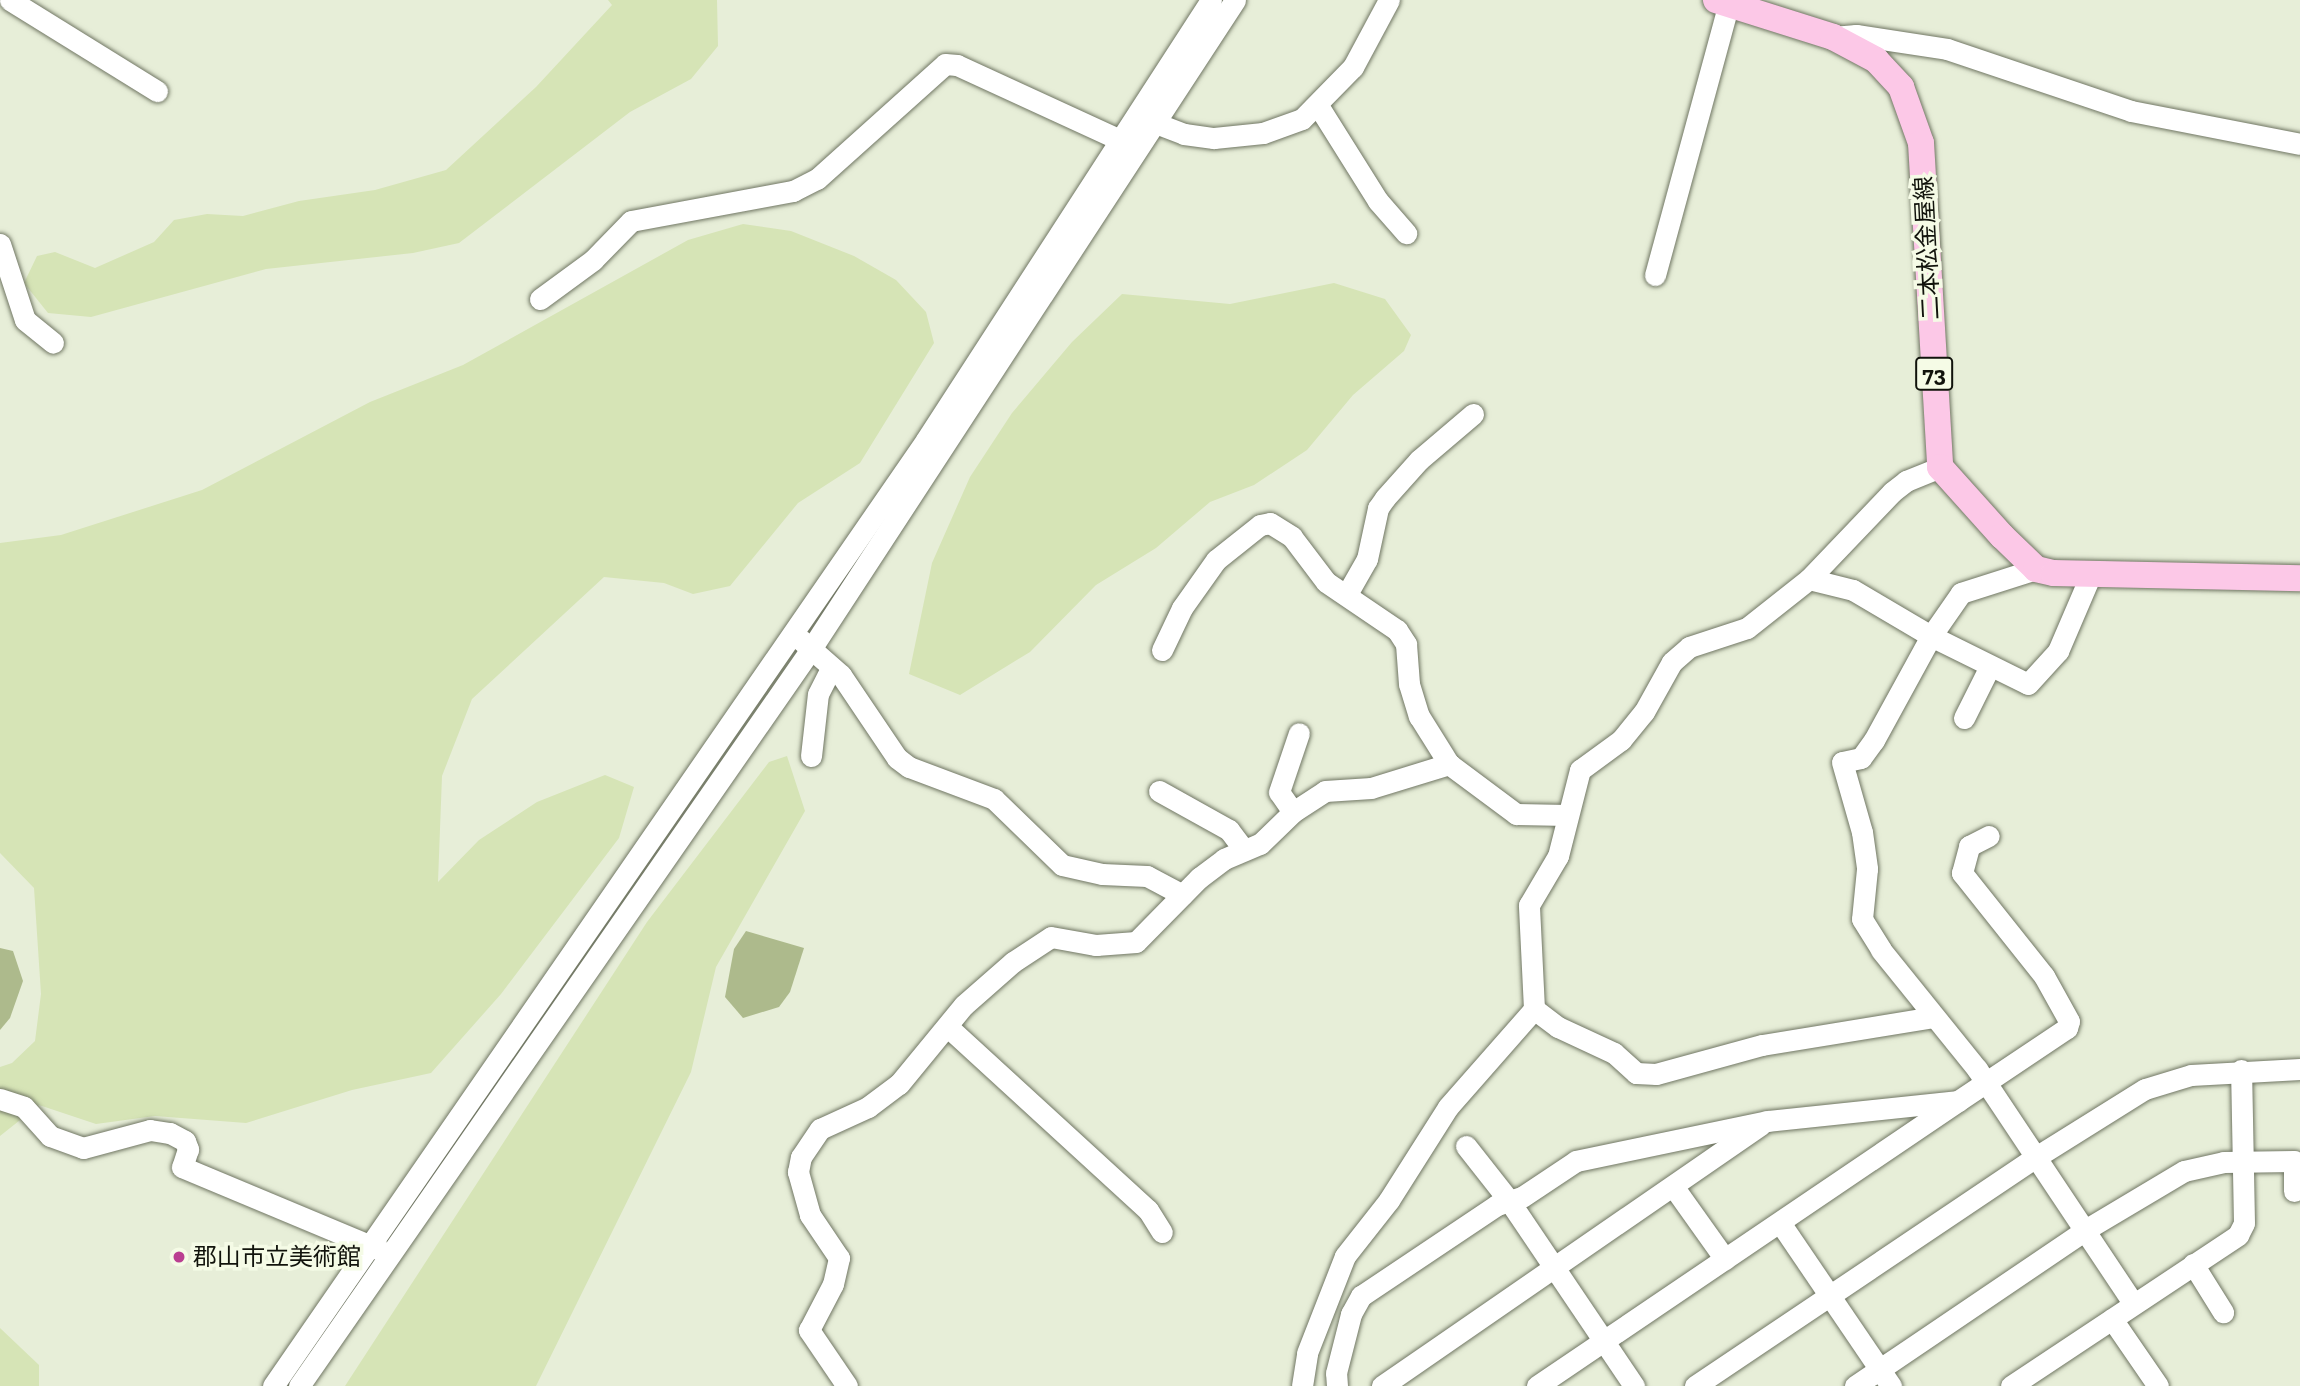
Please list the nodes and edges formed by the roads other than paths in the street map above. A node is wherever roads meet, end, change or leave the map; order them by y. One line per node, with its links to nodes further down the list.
1 (10, 0): 7 (street)
2 (1211, 0): 9 (street)
3 (1235, 0): 9 (street)
4 (1389, 0): 8 (street)
5 (1723, 1): 6 (main road, 二本松金屋線 / 73); 14 (street)
6 (1833, 37): 11 (street); 18 (main road, 二本松金屋線 / 73)
7 (157, 91)
8 (1318, 107): 9 (street); 12 (street)
9 (1147, 120): 10 (street); 26 (street)
10 (1122, 141): 15 (street); 24 (street)
11 (2300, 145)
12 (1406, 233)
13 (0, 244): 16 (street)
14 (1655, 275)
15 (540, 299)
16 (53, 343)
17 (1473, 414): 23 (street)
18 (1940, 467): 19 (main road); 22 (street)
19 (2036, 569): 20 (main road); 25 (street)
20 (2091, 574): 21 (main road); 28 (street)
21 (2300, 578)
22 (1809, 579): 25 (street); 36 (street)
23 (1347, 594): 27 (street); 33 (street)
24 (795, 634): 26 (street); 58 (street)
25 (1931, 636): 28 (street); 41 (street)
26 (811, 649): 29 (street); 59 (street)
27 (1162, 650)
28 (1990, 666): 30 (street)
29 (832, 667): 32 (street); 39 (street)
30 (1964, 718)
31 (1298, 733): 35 (street)
32 (811, 756)
33 (1449, 764): 35 (street); 36 (street)
34 (1159, 791): 38 (street)
35 (1293, 812): 38 (street)
36 (1567, 815): 40 (street)
37 (1989, 836): 45 (street)
38 (1244, 850): 39 (street)
39 (1182, 895): 42 (street)
40 (1534, 1009): 41 (street); 72 (street)
41 (1933, 1017): 45 (street)
42 (948, 1027): 57 (street); 71 (street)
43 (2300, 1069): 44 (street)
44 (2241, 1070): 50 (street); 51 (street)
45 (1985, 1084): 47 (street); 50 (street)
46 (0, 1100): 58 (street)
47 (1958, 1101): 48 (street); 55 (street)
48 (1767, 1121): 52 (street); 54 (street)
49 (1466, 1146): 54 (street)
50 (2036, 1157): 56 (street); 63 (street)
51 (2240, 1162): 53 (street); 56 (street); 61 (street)
52 (1675, 1189): 60 (street); 62 (street)
53 (2294, 1191)
54 (1510, 1202): 62 (street); 73 (street)
55 (1781, 1224): 60 (street); 63 (street)
56 (2085, 1230): 64 (street); 68 (street)
57 (1161, 1232)
58 (368, 1245): 59 (street); 69 (street)
59 (388, 1253): 70 (street)
60 (1725, 1259): 67 (street)
61 (2193, 1264): 64 (street); 65 (street)
62 (1552, 1270): 67 (street); 74 (street)
63 (1830, 1295): 68 (street); 77 (street)
64 (2133, 1303): 66 (street)
65 (2223, 1312)
66 (2112, 1319): 79 (street); 80 (street)
67 (1603, 1341): 75 (street); 76 (street)
68 (1885, 1378): 78 (street)
69 (273, 1386)
70 (299, 1386)
71 (847, 1386)
72 (1302, 1386)
73 (1337, 1386)
74 (1382, 1386)
75 (1537, 1386)
76 (1634, 1386)
77 (1695, 1386)
78 (1856, 1386)
79 (2011, 1386)
80 (2158, 1386)

